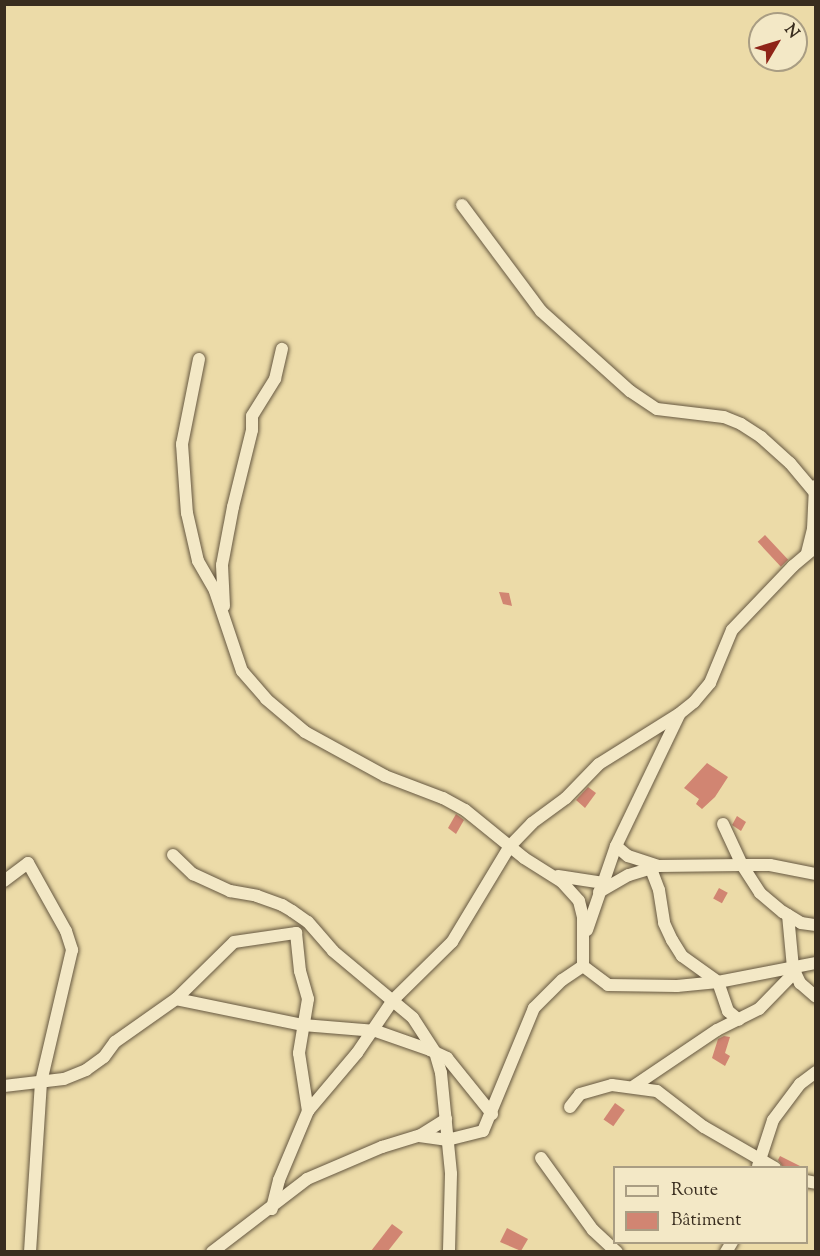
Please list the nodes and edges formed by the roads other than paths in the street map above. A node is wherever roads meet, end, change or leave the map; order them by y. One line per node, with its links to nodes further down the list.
1 (462, 205): 4 (street)
2 (282, 349): 6 (street)
3 (199, 359): 6 (street)
4 (815, 490): 5 (street)
5 (812, 550): 7 (street)
6 (224, 613): 9 (street)
7 (679, 714): 9 (street); 10 (street)
8 (723, 824): 12 (street)
9 (510, 846): 14 (street); 29 (street)
10 (616, 846): 13 (street); 17 (street)
11 (173, 855): 18 (street)
12 (742, 865): 13 (street); 15 (street); 19 (street)
13 (654, 868): 17 (street); 26 (street)
14 (548, 874): 17 (street); 22 (street)
15 (816, 874)
16 (4, 881): 35 (street)
17 (601, 887): 22 (street)
18 (292, 911): 21 (street); 29 (street)
19 (788, 915): 20 (street); 25 (street)
20 (816, 925)
21 (296, 933): 28 (street); 31 (street)
22 (583, 940): 24 (street)
23 (816, 963): 25 (street)
24 (582, 966): 26 (street); 40 (street)
25 (794, 970): 26 (street); 27 (street); 30 (street)
26 (718, 982): 30 (street)
27 (816, 997)
28 (176, 999): 31 (street); 35 (street)
29 (393, 1000): 32 (street); 33 (street)
30 (739, 1020): 37 (street)
31 (303, 1025): 32 (street); 39 (street)
32 (371, 1030): 33 (street); 39 (street)
33 (435, 1052): 40 (street); 41 (street)
34 (816, 1072): 45 (street)
35 (41, 1082): 36 (street); 47 (street)
36 (4, 1086)
37 (634, 1086): 38 (street); 45 (street)
38 (570, 1107)
39 (308, 1111): 46 (street)
40 (492, 1114): 43 (street)
41 (446, 1119): 42 (street); 43 (street)
42 (419, 1136): 43 (street); 46 (street)
43 (448, 1140): 49 (street)
44 (541, 1158): 50 (street)
45 (758, 1164)
46 (272, 1209): 48 (street)
47 (30, 1251)
48 (212, 1251)
49 (449, 1251)
50 (617, 1251)

